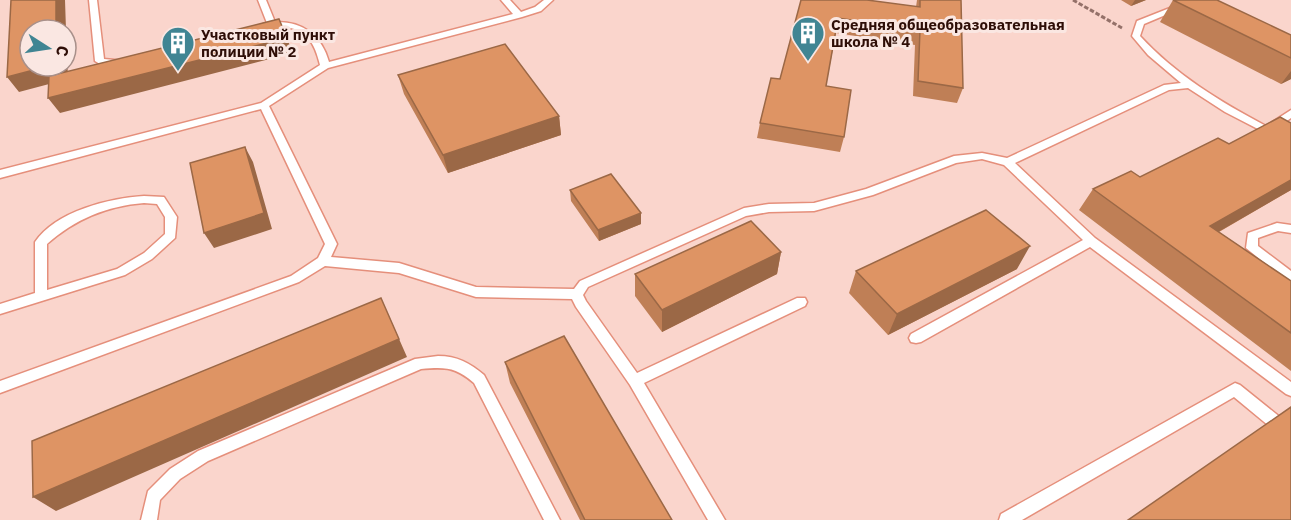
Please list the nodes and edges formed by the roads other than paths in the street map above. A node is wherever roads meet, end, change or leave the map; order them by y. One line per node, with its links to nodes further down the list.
1 (93, 0): 9 (lane)
2 (262, 0): 7 (lane)
3 (505, 0): 6 (lane)
4 (549, 0): 6 (lane)
5 (1197, 0): 11 (lane)
6 (519, 15): 10 (lane)
7 (272, 24): 8 (lane); 10 (lane)
8 (261, 27)
9 (131, 62)
10 (325, 66): 12 (lane)
11 (1191, 85): 14 (lane); 16 (lane)
12 (264, 105): 17 (lane); 20 (lane)
13 (1291, 113): 14 (lane)
14 (1267, 130): 15 (lane)
15 (1291, 142)
16 (1008, 162): 19 (lane); 22 (lane)
17 (0, 174)
18 (1291, 229): 21 (lane)
19 (1091, 241): 26 (lane); 29 (lane)
20 (323, 261): 22 (lane); 28 (lane)
21 (1291, 278)
22 (577, 294): 27 (lane)
23 (41, 295): 23 (lane); 25 (lane)
24 (801, 302): 27 (lane)
25 (0, 309)
26 (916, 338)
27 (635, 381): 33 (lane)
28 (0, 387)
29 (1291, 390)
30 (1291, 435): 34 (lane)
31 (149, 520): 32 (lane)
32 (552, 520)
33 (717, 520)
34 (1007, 520)

